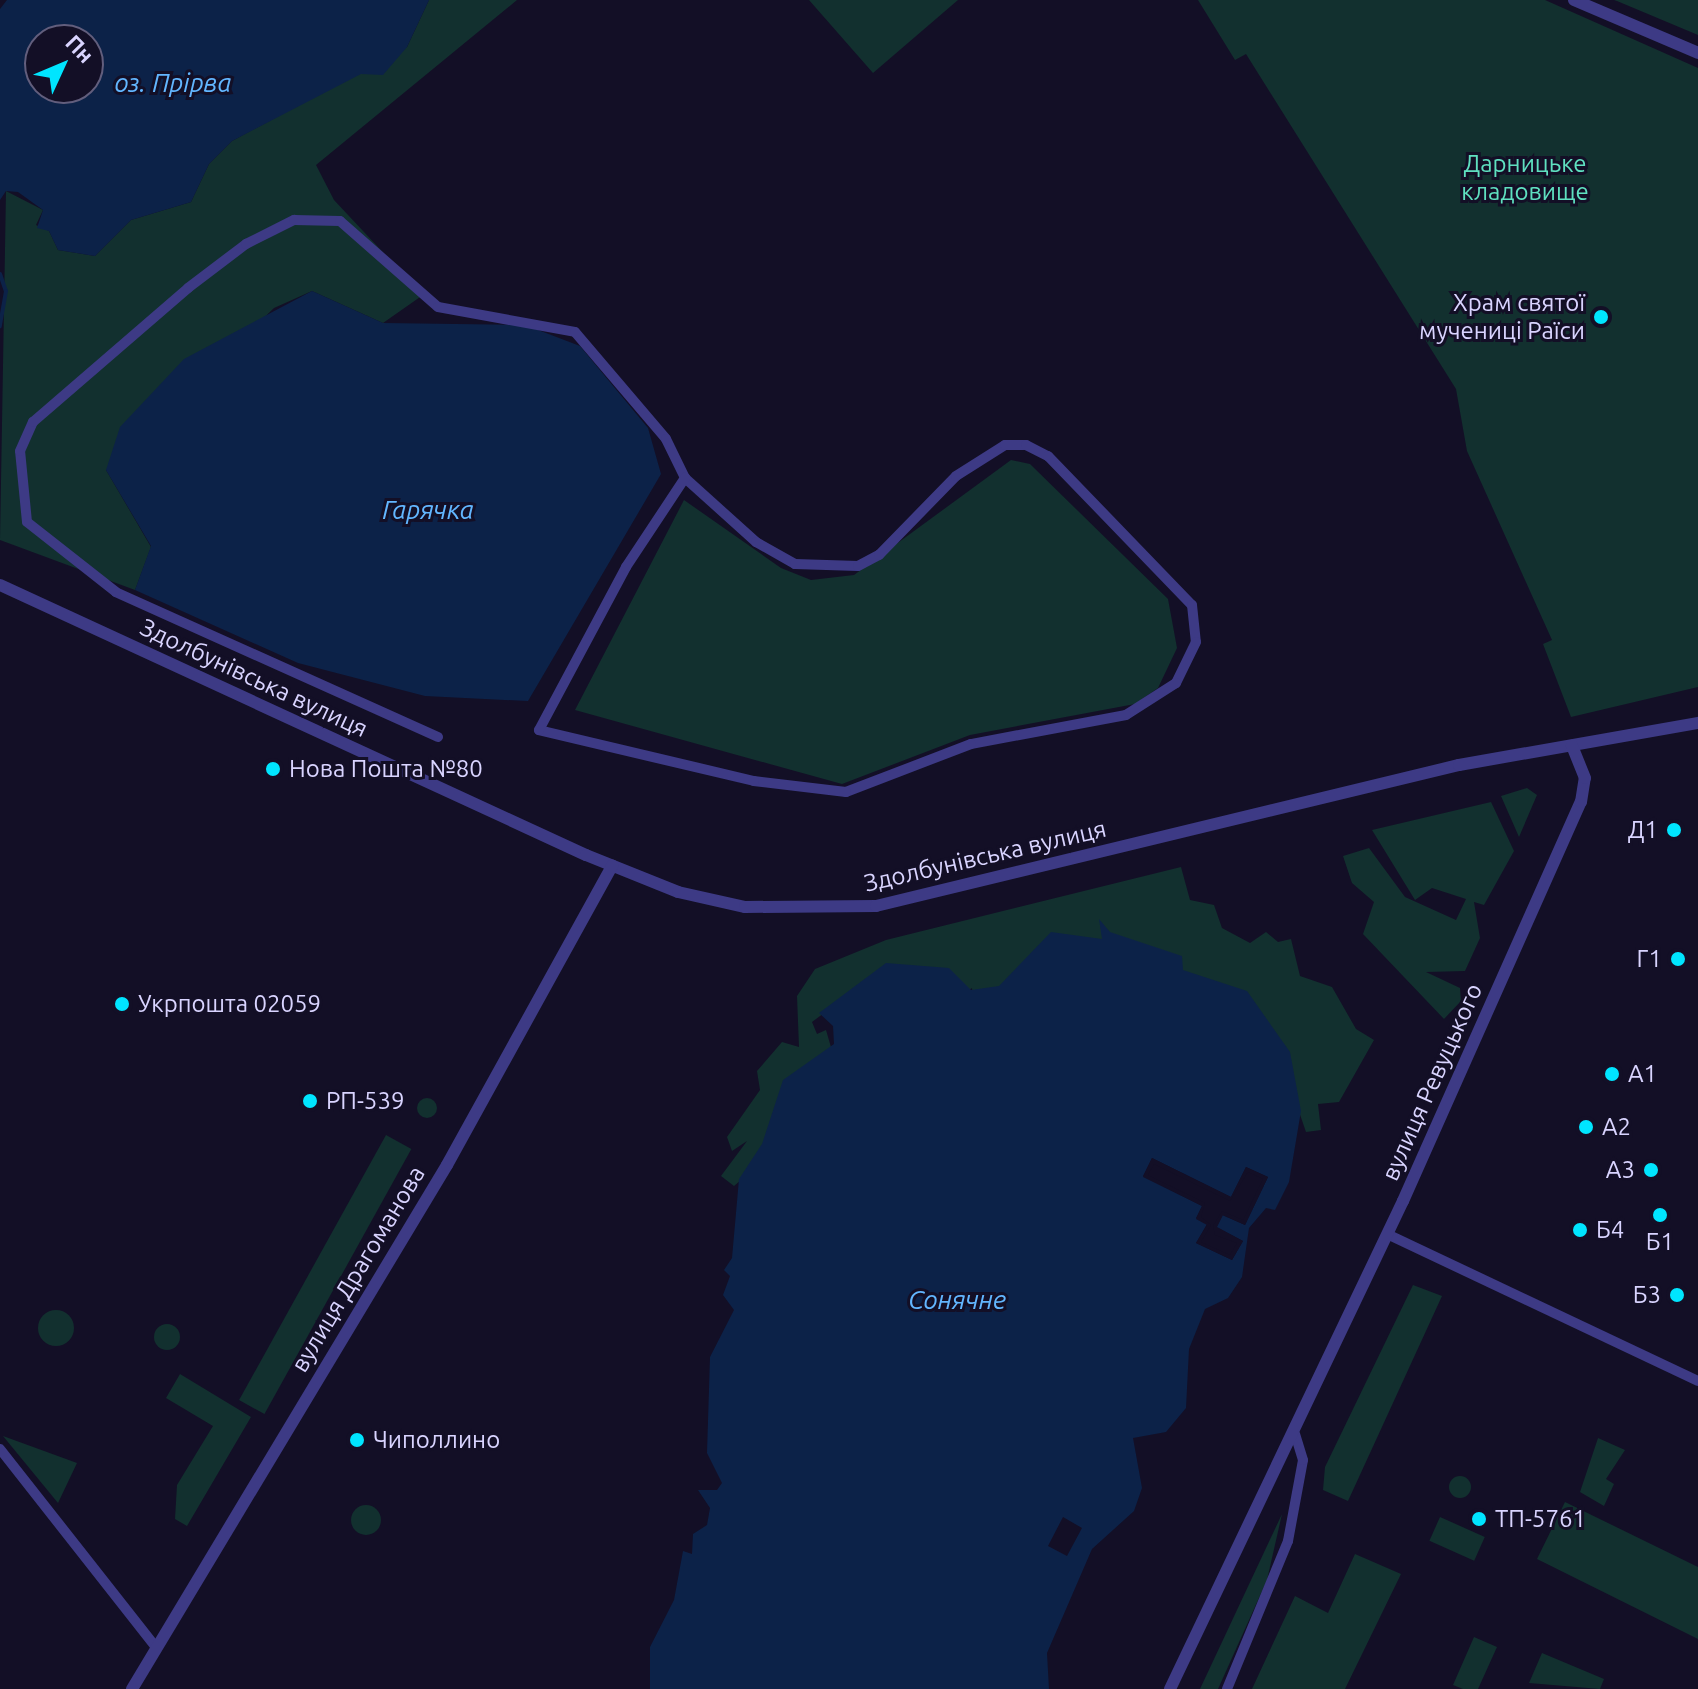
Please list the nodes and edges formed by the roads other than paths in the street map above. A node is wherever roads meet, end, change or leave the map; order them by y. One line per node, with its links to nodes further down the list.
1 (1574, 0): 2 (street)
2 (1698, 53)
3 (685, 478): 3 (street); 6 (street)
4 (0, 585): 8 (street, Здолбунівська вулиця)
5 (1698, 723): 7 (street, Здолбунівська вулиця)
6 (438, 737)
7 (1572, 745): 8 (street, Здолбунівська вулиця); 9 (street, вулиця Ревуцького)
8 (612, 866): 13 (street, вулиця Драгоманова)
9 (1387, 1234): 10 (street); 11 (street, вулиця Ревуцького)
10 (1698, 1381)
11 (1295, 1434): 15 (street, вулиця Ревуцького); 16 (street)
12 (0, 1449): 13 (street)
13 (156, 1647): 14 (street, вулиця Драгоманова)
14 (132, 1689)
15 (1170, 1689)
16 (1227, 1689)

